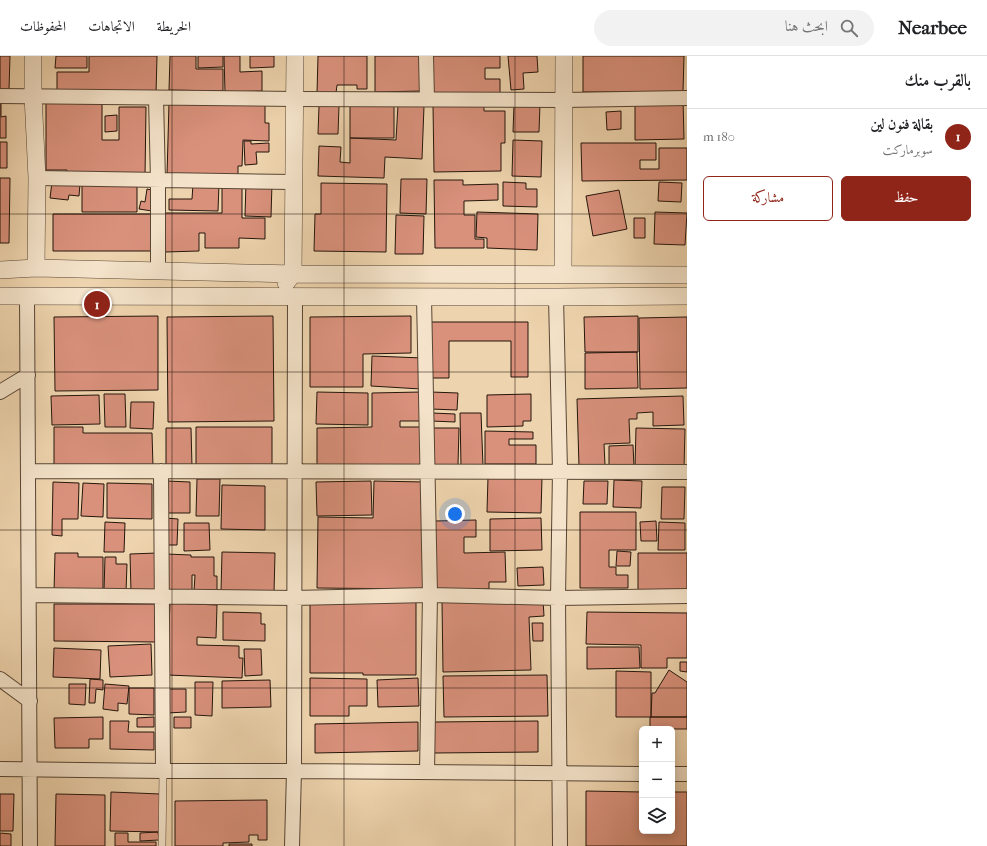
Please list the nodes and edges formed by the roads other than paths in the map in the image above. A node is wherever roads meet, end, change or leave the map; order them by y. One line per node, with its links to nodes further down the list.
1 (33, 56): 5 (street)
2 (295, 56): 9 (street)
3 (426, 56): 10 (street)
4 (564, 56): 11 (street)
5 (33, 95): 6 (street); 7 (street); 12 (street)
6 (0, 96)
7 (156, 98): 9 (street); 13 (street)
8 (687, 98): 11 (street)
9 (294, 99): 10 (street); 14 (street)
10 (426, 99): 11 (street)
11 (564, 100): 19 (street)
12 (37, 178): 13 (street); 15 (street)
13 (158, 181): 14 (street); 17 (street)
14 (293, 182): 18 (street)
15 (36, 268): 16 (street); 17 (street)
16 (0, 270)
17 (158, 271): 18 (street)
18 (293, 274): 19 (street); 24 (street)
19 (563, 274): 20 (street)
20 (687, 275)
21 (0, 296): 22 (street)
22 (27, 296): 24 (street); 28 (street)
23 (687, 296): 27 (street)
24 (245, 297): 25 (street)
25 (295, 297): 26 (street); 31 (street)
26 (424, 297): 27 (street); 34 (street)
27 (556, 298): 32 (street)
28 (28, 375): 29 (street); 33 (street)
29 (0, 392)
30 (161, 471): 31 (street); 33 (street); 38 (street)
31 (295, 471): 34 (street); 40 (street)
32 (560, 471): 34 (street); 35 (street); 41 (street)
33 (28, 472): 36 (street)
34 (428, 472): 37 (street)
35 (687, 472)
36 (29, 595): 38 (street); 43 (street)
37 (430, 595): 40 (street); 41 (street); 48 (street)
38 (162, 596): 40 (street); 47 (street)
39 (687, 596): 41 (street)
40 (294, 598): 46 (street)
41 (558, 598): 49 (street)
42 (0, 679): 43 (street)
43 (30, 701): 45 (street)
44 (0, 769): 45 (street)
45 (30, 769): 47 (street); 53 (street)
46 (294, 771): 47 (street); 48 (street); 55 (street)
47 (162, 772): 54 (lane)
48 (427, 772): 49 (street)
49 (560, 773): 50 (street); 56 (street)
50 (639, 774)
51 (675, 774): 52 (street)
52 (687, 774)
53 (30, 846)
54 (162, 846)
55 (292, 846)
56 (560, 846)

